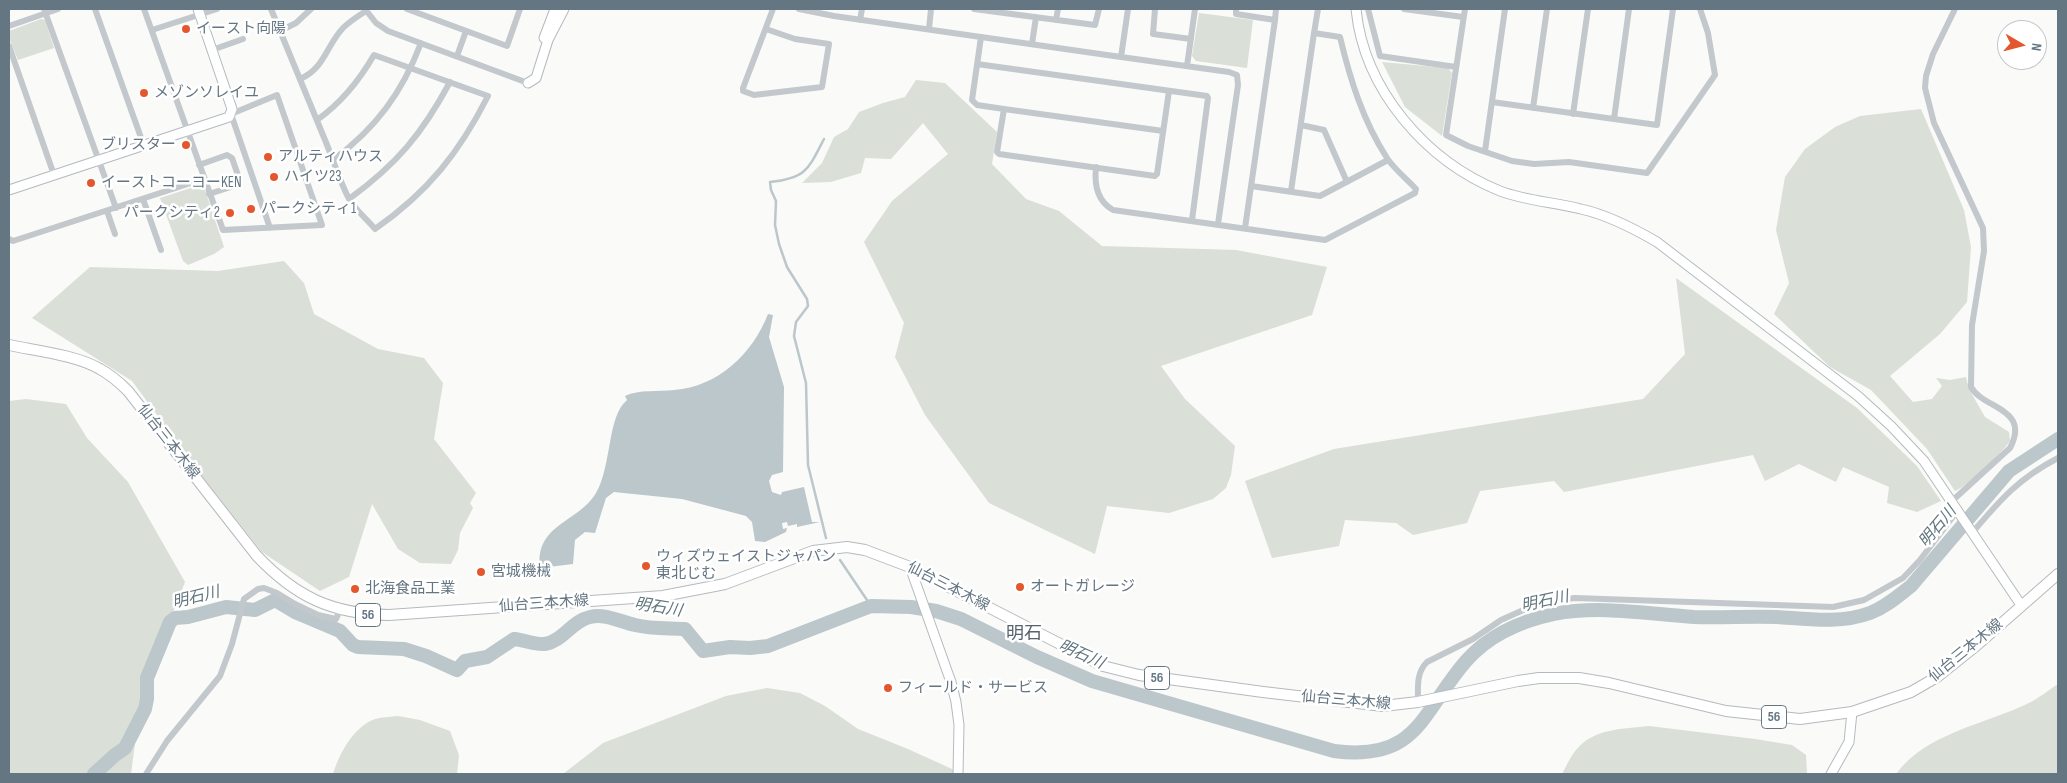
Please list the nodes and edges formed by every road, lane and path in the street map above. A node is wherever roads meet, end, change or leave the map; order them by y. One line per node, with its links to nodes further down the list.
1 (58, 9): 36 (street)
2 (96, 9): 78 (street)
3 (144, 9): 47 (street)
4 (218, 9): 37 (street)
5 (271, 9): 49 (street)
6 (311, 9): 49 (street)
7 (407, 9): 48 (street)
8 (520, 9): 48 (street)
9 (555, 9): 66 (street)
10 (564, 9): 66 (street)
11 (773, 9): 45 (street)
12 (799, 9): 41 (street)
13 (862, 9): 41 (street)
14 (931, 9): 46 (street)
15 (974, 9): 38 (street)
16 (1058, 9): 42 (street)
17 (1099, 9): 42 (street)
18 (1128, 9): 59 (street)
19 (1155, 9): 53 (street)
20 (1196, 9): 53 (street)
21 (1236, 9): 43 (street)
22 (1276, 9): 43 (street)
23 (1318, 9): 50 (street)
24 (1356, 9): 105 (street)
25 (1368, 9): 62 (street)
26 (1404, 9): 40 (street)
27 (1465, 9): 40 (street)
28 (1505, 9): 68 (street)
29 (1547, 9): 69 (street)
30 (1588, 9): 72 (street)
31 (1629, 9): 73 (street)
32 (1673, 9): 73 (street)
33 (1700, 9): 79 (street)
34 (1955, 9): 105 (street)
35 (365, 10): 54 (street); 64 (street)
36 (45, 11): 44 (street); 82 (street)
37 (199, 11): 47 (street); 57 (street)
38 (1017, 12): 39 (street)
39 (1036, 17): 42 (street); 55 (street)
40 (1463, 17): 62 (street)
41 (860, 20): 46 (street)
42 (1056, 20)
43 (1275, 20): 88 (street)
44 (9, 26)
45 (766, 29): 45 (street)
46 (928, 29): 51 (street)
47 (152, 30): 76 (street)
48 (466, 31): 58 (street)
49 (280, 32): 64 (street)
50 (1314, 33): 75 (street); 81 (street)
51 (981, 37): 55 (street); 60 (street)
52 (243, 39): 57 (street)
53 (1191, 40): 61 (street)
54 (421, 44): 58 (street); 63 (street)
55 (1032, 44): 59 (street)
56 (9, 46): 85 (street)
57 (212, 50): 71 (street)
58 (456, 56): 66 (street)
59 (1121, 57): 61 (street)
60 (977, 64): 67 (street); 70 (street)
61 (1187, 66): 97 (street)
62 (1456, 67): 79 (street)
63 (411, 68): 65 (street); 74 (street); 80 (street)
64 (300, 79): 74 (street)
65 (450, 82): 93 (street); 93 (street)
66 (528, 83)
67 (1169, 91): 77 (street); 96 (street)
68 (1492, 102): 69 (street); 79 (street)
69 (1533, 108): 72 (street)
70 (1004, 109): 77 (street); 84 (street)
71 (231, 114): 76 (street); 98 (street); 98 (street)
72 (1573, 114): 73 (street)
73 (1614, 119)
74 (317, 120): 80 (street)
75 (1301, 125): 87 (street); 90 (street)
76 (188, 131): 78 (street); 83 (street)
77 (1163, 131): 84 (street)
78 (144, 146): 82 (street)
79 (1485, 151)
80 (333, 160): 93 (street)
81 (1388, 160): 87 (street); 99 (street)
82 (99, 161): 85 (street); 94 (street)
83 (199, 165): 86 (street); 91 (street)
84 (1096, 168): 96 (street)
85 (54, 175): 89 (street)
86 (203, 178): 91 (street); 92 (street)
87 (1346, 182): 90 (street)
88 (1251, 186): 90 (street); 99 (street)
89 (9, 189)
90 (1291, 192)
91 (209, 194): 98 (street)
92 (143, 199): 94 (street); 102 (street)
93 (349, 199)
94 (116, 208): 95 (street)
95 (107, 211): 100 (street); 101 (street)
96 (1192, 220): 97 (street)
97 (1218, 224): 99 (street)
98 (270, 228)
99 (1245, 228)
100 (115, 234)
101 (9, 239)
102 (160, 250)
103 (9, 346): 111 (main road, 仙台三本木線 / 56)
104 (2058, 458): 107 (street)
105 (1952, 501): 106 (street)
106 (1958, 512): 107 (street); 112 (street)
107 (1971, 532): 110 (street)
108 (910, 567): 111 (main road, 仙台三本木線 / 56); 112 (main road, 仙台三本木線 / 56); 115 (street)
109 (2058, 574): 110 (main road, 仙台三本木線 / 56)
110 (2021, 605): 113 (main road, 仙台三本木線 / 56)
111 (340, 610): 114 (street)
112 (1423, 701): 113 (main road, 仙台三本木線 / 56)
113 (1852, 712): 116 (street)
114 (146, 774)
115 (958, 774)
116 (1831, 774)

